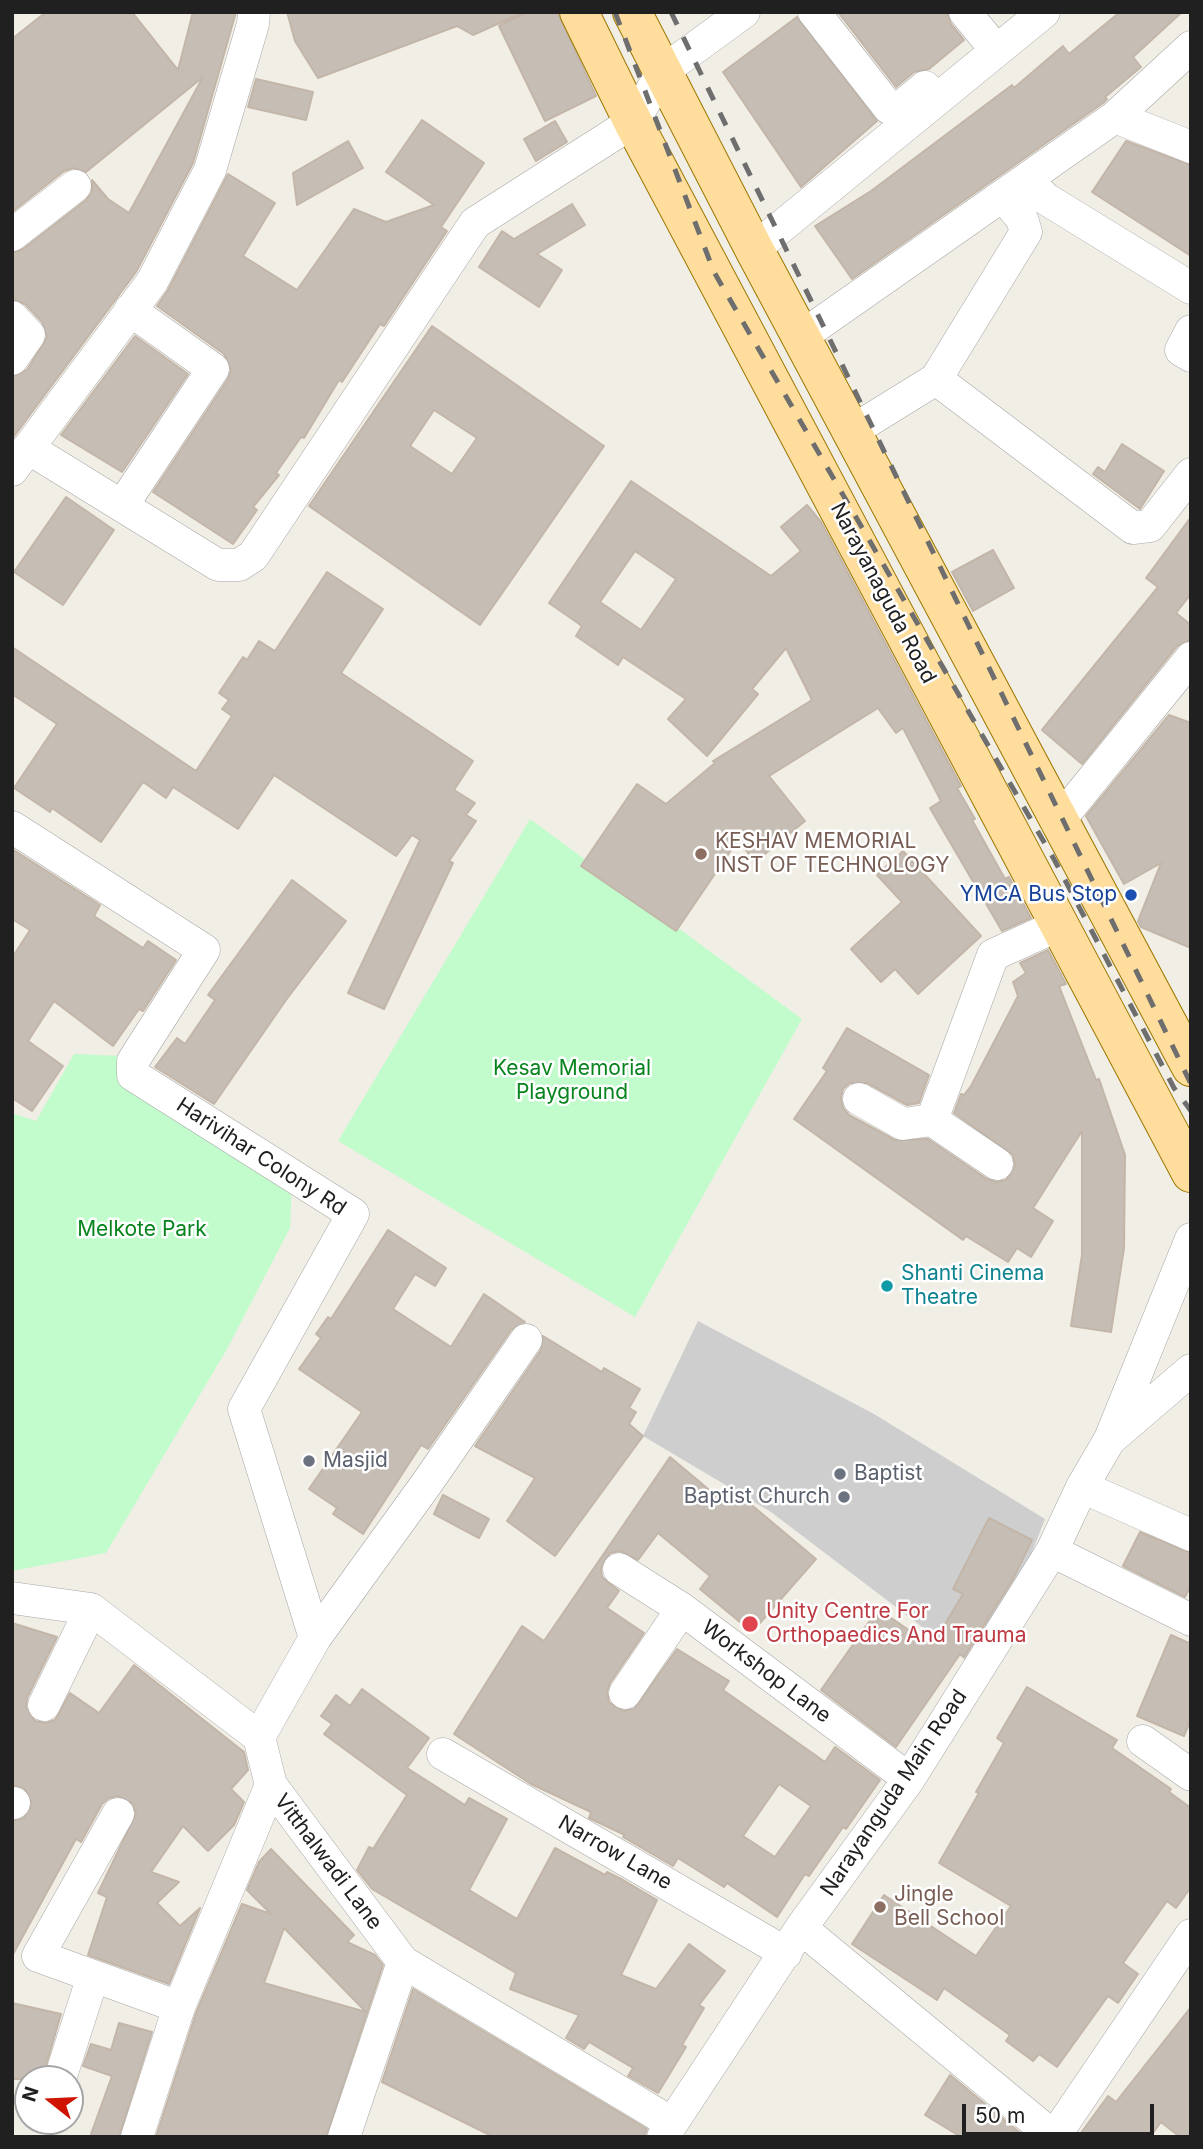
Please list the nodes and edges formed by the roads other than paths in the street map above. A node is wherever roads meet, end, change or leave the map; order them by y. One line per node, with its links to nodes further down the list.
1 (254, 12): 19 (street)
2 (579, 12): 12 (main road, Narayanaguda Road)
3 (632, 12): 10 (main road)
4 (744, 12): 10 (street)
5 (814, 12): 8 (street)
6 (965, 12): 8 (street)
7 (1044, 12): 8 (street)
8 (991, 44): 17 (street)
9 (1191, 47): 11 (street)
10 (663, 71): 12 (street); 17 (main road)
11 (1115, 117): 13 (street); 15 (street)
12 (633, 122): 29 (street); 32 (main road, Narayanaguda Road)
13 (1191, 147)
14 (75, 186): 16 (street)
15 (1016, 189): 18 (street); 22 (street); 25 (street)
16 (12, 235)
17 (754, 249): 22 (main road)
18 (1191, 288)
19 (130, 310): 27 (street); 29 (street)
20 (12, 317): 24 (street)
21 (1191, 331): 23 (street)
22 (802, 336): 26 (main road)
23 (1191, 356)
24 (12, 359)
25 (936, 379): 26 (street); 28 (street)
26 (852, 431): 31 (main road)
27 (20, 459): 29 (street)
28 (1191, 474)
29 (122, 506)
30 (1191, 658): 33 (street)
31 (1022, 753): 32 (main road); 33 (main road)
32 (981, 775): 35 (main road, Narayanaguda Road)
33 (1058, 822): 36 (main road)
34 (12, 827): 53 (street, Harivihar Colony Rd)
35 (1061, 924): 38 (street); 40 (main road, Narayanaguda Road)
36 (1191, 1066)
37 (859, 1099): 38 (street)
38 (932, 1120): 39 (street)
39 (997, 1164)
40 (1191, 1173)
41 (1191, 1239): 44 (street, Narayanguda Main Road)
42 (526, 1340): 53 (street)
43 (1191, 1370): 44 (street, Narayanguda Main Road)
44 (1110, 1439): 45 (street, Narayanguda Main Road)
45 (1082, 1488): 46 (street); 47 (street, Narayanguda Main Road)
46 (1191, 1535)
47 (1052, 1551): 52 (street); 60 (street, Narayanguda Main Road)
48 (619, 1569): 51 (street, Workshop Lane)
49 (12, 1598): 50 (street)
50 (92, 1609): 55 (street); 56 (street)
51 (682, 1609): 54 (street); 60 (street, Workshop Lane)
52 (1191, 1620)
53 (315, 1638): 56 (street)
54 (625, 1693)
55 (44, 1705)
56 (259, 1737): 61 (street, Vitthalwadi Lane)
57 (1143, 1741): 59 (street)
58 (443, 1754): 64 (street, Narrow Lane)
59 (1191, 1775)
60 (909, 1779): 64 (street, Narayanguda Main Road)
61 (271, 1785): 65 (street, Vitthalwadi Lane); 67 (street)
62 (118, 1814): 66 (street)
63 (1191, 1935): 72 (street)
64 (793, 1940): 69 (street, Narayanguda Main Road); 72 (street, Narrow Lane)
65 (403, 1962): 69 (street, Vitthalwadi Lane); 71 (street)
66 (93, 1976): 67 (street); 68 (street)
67 (179, 2007): 70 (street)
68 (64, 2065)
69 (667, 2130)
70 (137, 2137)
71 (344, 2137)
72 (1054, 2137)

